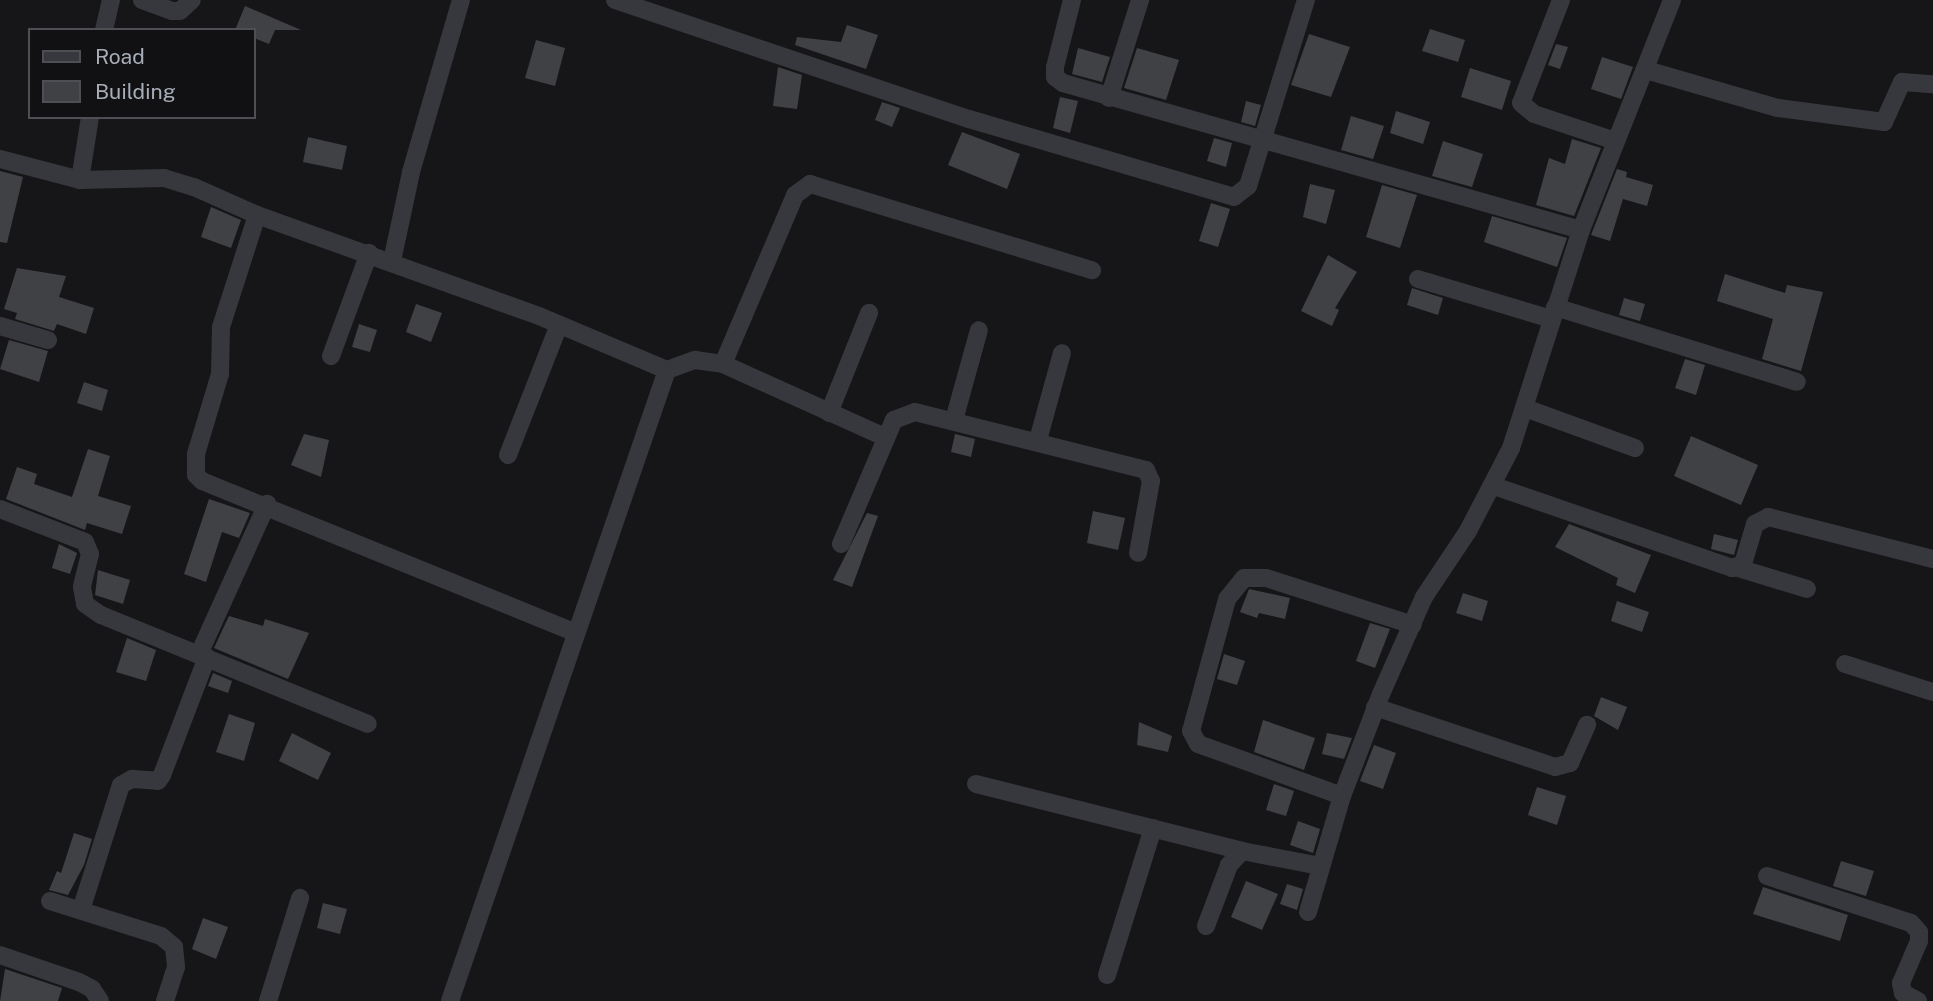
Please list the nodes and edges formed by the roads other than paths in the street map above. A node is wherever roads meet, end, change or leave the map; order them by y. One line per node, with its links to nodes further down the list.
1 (111, 0): 11 (street)
2 (142, 0): 3 (street)
3 (192, 0)
4 (461, 0): 23 (street)
5 (615, 0): 16 (street)
6 (1072, 0): 14 (street)
7 (1140, 0): 14 (street)
8 (1306, 0): 16 (street)
9 (1560, 0): 17 (street)
10 (1672, 0): 12 (street)
11 (104, 28)
12 (1646, 70): 13 (street); 17 (street)
13 (1933, 84)
14 (1109, 98): 16 (street)
15 (90, 119): 19 (street)
16 (1264, 140): 21 (street)
17 (1615, 141): 21 (street)
18 (0, 159): 19 (street)
19 (79, 180): 20 (street)
20 (257, 215): 22 (street); 45 (street)
21 (1581, 230): 27 (street)
22 (369, 253): 23 (street); 33 (street)
23 (392, 261): 28 (street)
24 (1092, 270): 34 (street)
25 (1418, 279): 27 (street)
26 (869, 313): 38 (street)
27 (1553, 313): 36 (street); 37 (street)
28 (559, 325): 35 (street); 43 (street)
29 (0, 326): 31 (street)
30 (979, 330): 39 (street)
31 (48, 340)
32 (1062, 353): 41 (street)
33 (331, 356)
34 (723, 364): 35 (street); 38 (street)
35 (667, 370): 53 (street)
36 (1797, 382)
37 (1525, 408): 42 (street); 44 (street)
38 (829, 413): 40 (street)
39 (954, 420): 40 (street); 41 (street)
40 (885, 437): 47 (street)
41 (1038, 440): 48 (street)
42 (1634, 449)
43 (508, 455)
44 (1494, 486): 50 (street); 52 (street)
45 (267, 504): 53 (street); 54 (street)
46 (0, 509): 54 (street)
47 (841, 544)
48 (1138, 553)
49 (1933, 559): 50 (street)
50 (1738, 568): 51 (street)
51 (1807, 589)
52 (1412, 625): 57 (street); 61 (street)
53 (573, 632): 76 (street)
54 (203, 656): 58 (street); 68 (street)
55 (1845, 664): 56 (street)
56 (1933, 692)
57 (1376, 707): 59 (street); 61 (street)
58 (369, 723)
59 (1587, 725)
60 (976, 784): 62 (street)
61 (1342, 796): 64 (street)
62 (1153, 828): 63 (street); 72 (street)
63 (1242, 851): 64 (street); 70 (street)
64 (1320, 866): 69 (street)
65 (1767, 876): 77 (street)
66 (300, 898): 75 (street)
67 (50, 901): 68 (street)
68 (81, 910): 74 (street)
69 (1308, 912)
70 (1206, 926)
71 (0, 955): 73 (street)
72 (1107, 975)
73 (100, 1001)
74 (165, 1001)
75 (268, 1001)
76 (450, 1001)
77 (1918, 1001)

